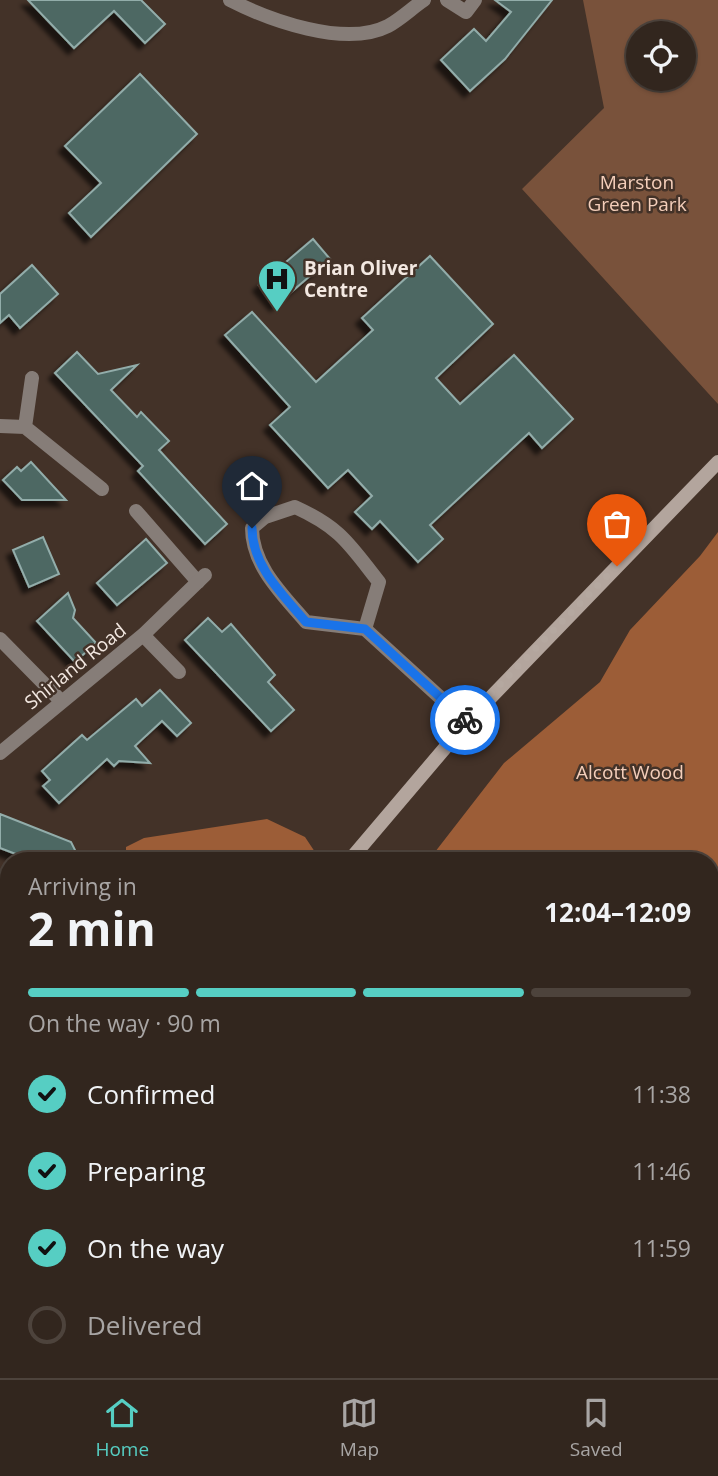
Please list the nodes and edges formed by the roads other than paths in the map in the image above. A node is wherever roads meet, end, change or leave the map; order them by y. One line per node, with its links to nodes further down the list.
1 (230, 0): 2 (street)
2 (424, 0)
3 (447, 0): 4 (street)
4 (475, 0)
5 (32, 378): 7 (street)
6 (0, 426): 7 (street)
7 (25, 426): 9 (street)
8 (718, 462): 16 (street)
9 (102, 489)
10 (136, 511): 12 (street, Shirland Road)
11 (365, 629): 11 (street); 16 (street)
12 (143, 635): 14 (street, Shirland Road); 15 (street, Shirland Road)
13 (0, 639): 15 (street)
14 (179, 672)
15 (61, 701): 17 (street, Shirland Road)
16 (467, 722): 18 (street)
17 (0, 753)
18 (357, 852)

